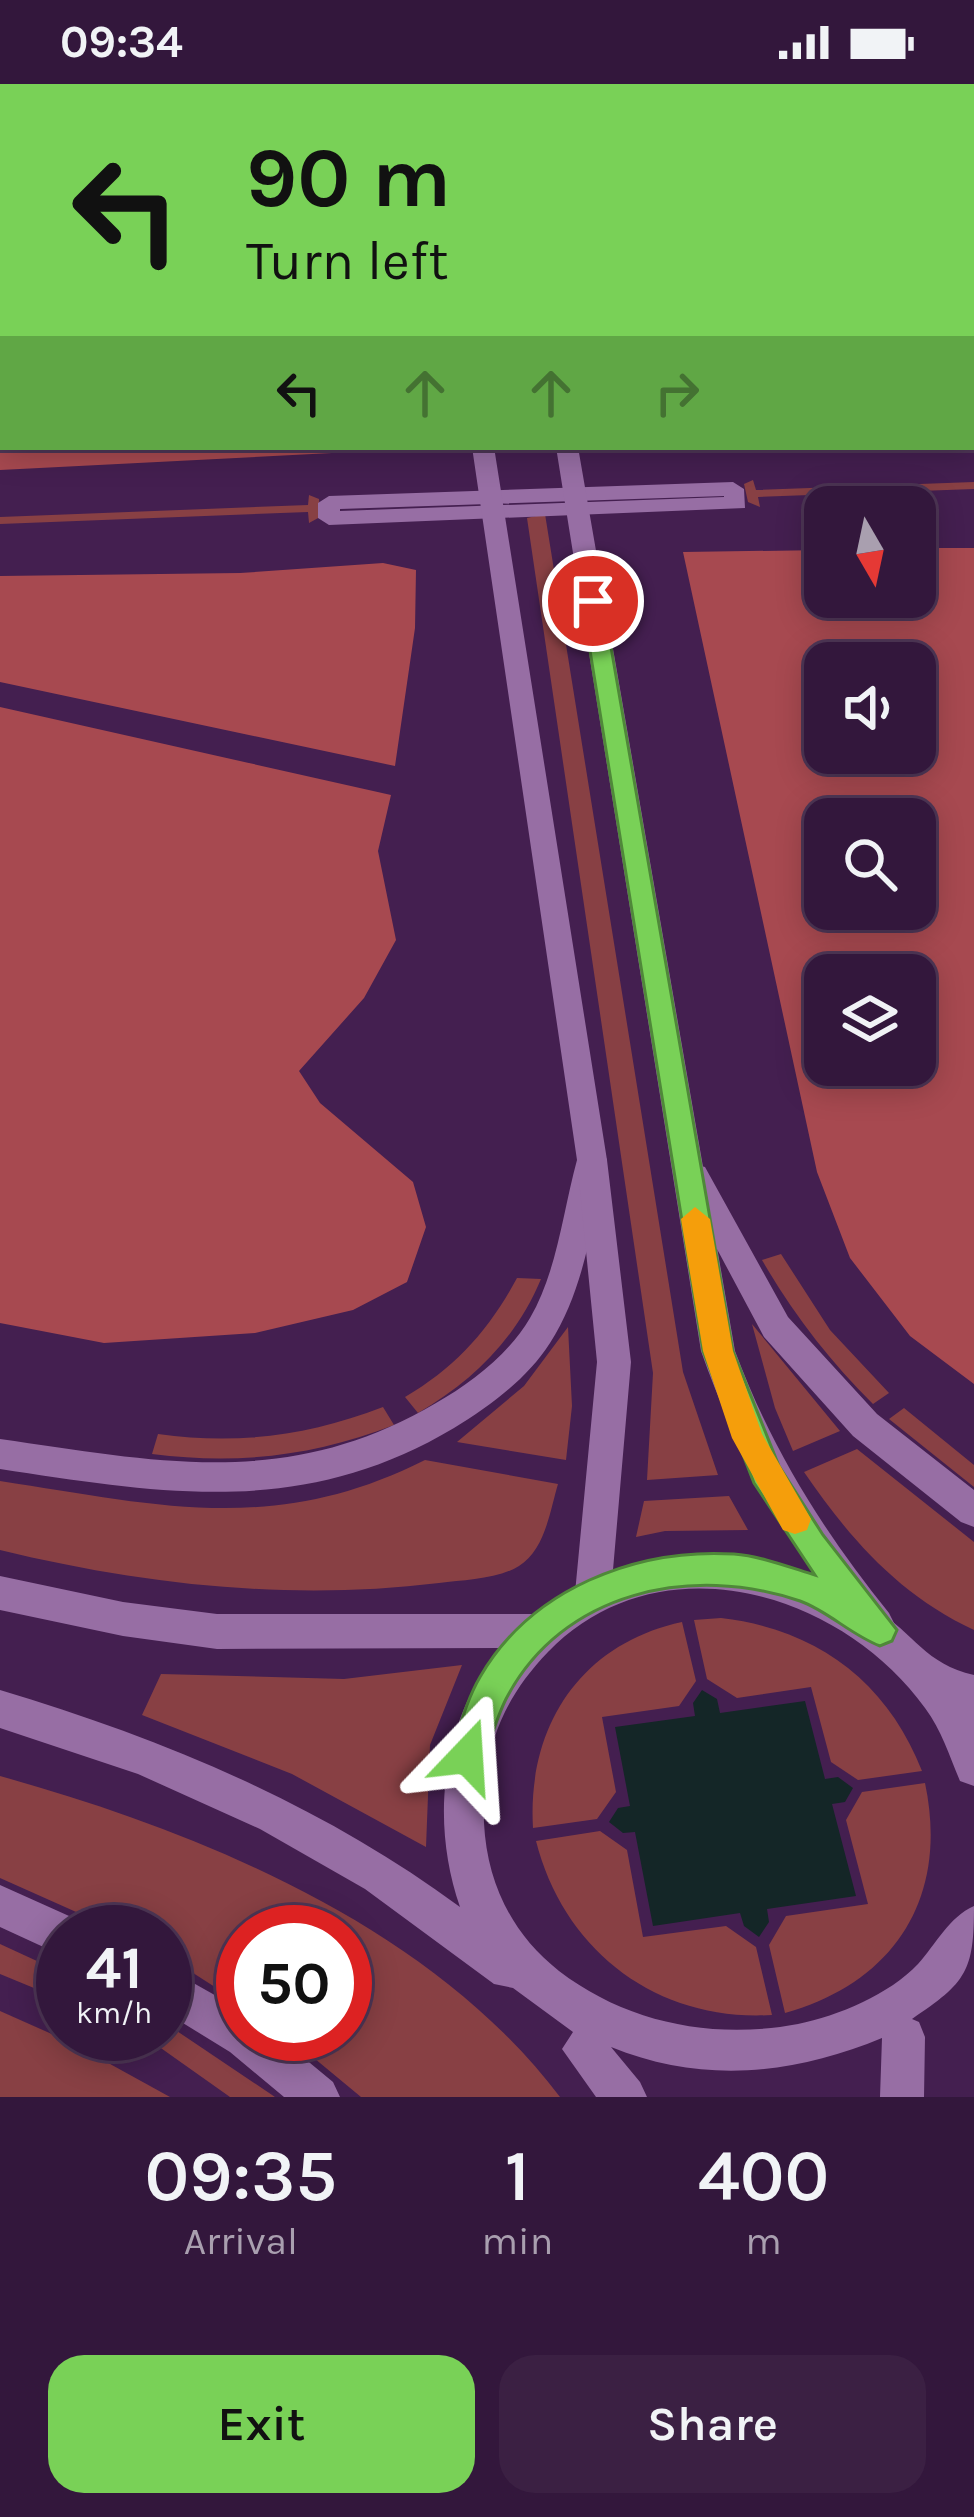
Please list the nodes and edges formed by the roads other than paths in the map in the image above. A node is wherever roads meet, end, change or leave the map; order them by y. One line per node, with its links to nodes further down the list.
1 (483, 450): 4 (street)
2 (568, 450): 3 (street)
3 (577, 501): 3 (street); 4 (street); 5 (street)
4 (490, 505): 4 (street); 6 (street)
5 (685, 1157): 8 (street); 11 (street)
6 (592, 1160): 7 (street); 10 (street)
7 (0, 1454)
8 (974, 1511)
9 (0, 1592): 12 (street)
10 (593, 1593): 11 (street); 12 (street)
11 (880, 1630): 13 (street)
12 (536, 1632): 20 (street)
13 (932, 1684): 14 (street); 16 (street)
14 (974, 1694)
15 (0, 1709): 20 (street)
16 (974, 1767)
17 (0, 1906): 18 (street)
18 (36, 1923)
19 (974, 1928): 21 (street)
20 (520, 1977): 23 (street)
21 (965, 1978): 24 (street)
22 (192, 2004): 27 (street)
23 (561, 2021): 26 (street); 28 (street)
24 (904, 2037): 25 (street); 29 (street)
25 (790, 2087)
26 (735, 2090)
27 (318, 2097)
28 (625, 2097)
29 (902, 2097)

